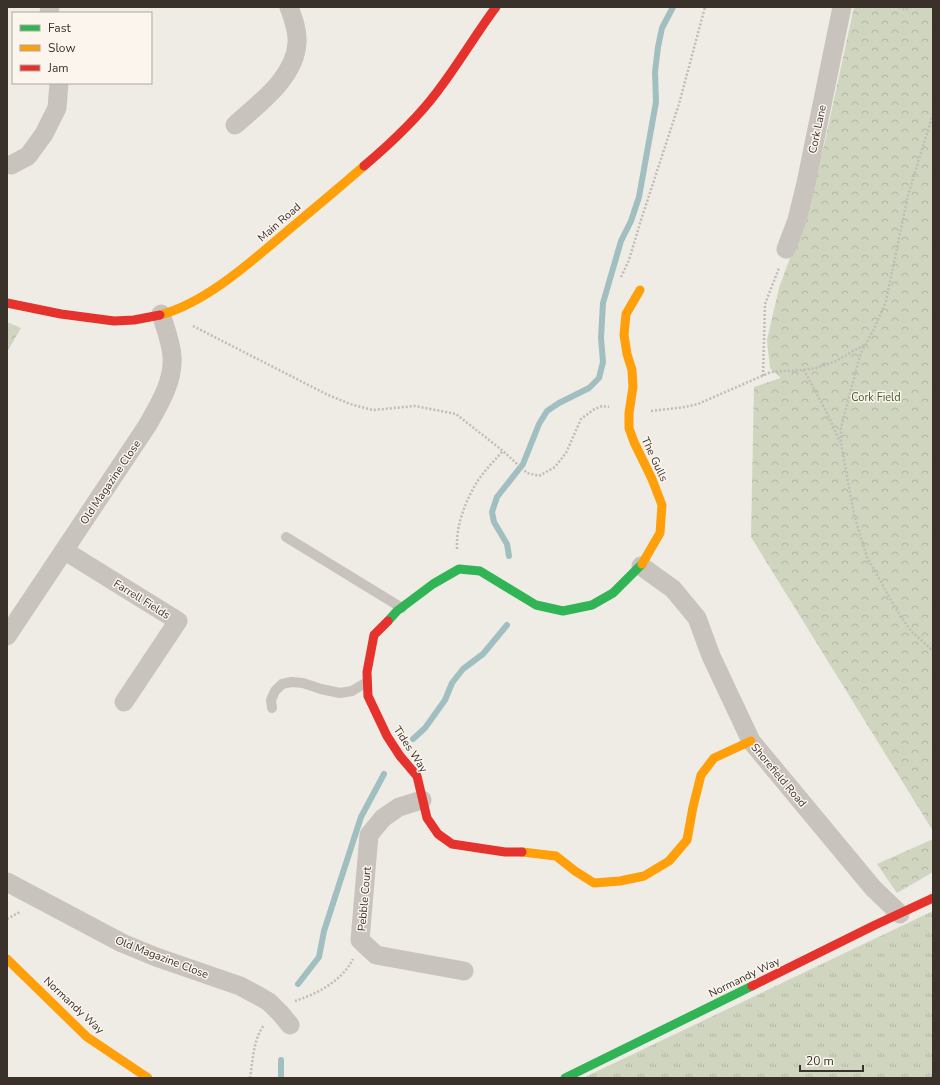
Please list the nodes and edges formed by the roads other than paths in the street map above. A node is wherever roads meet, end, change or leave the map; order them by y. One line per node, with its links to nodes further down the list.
1 (289, 7): 5 (street)
2 (496, 7): 10 (street, Main Road)
3 (842, 7): 7 (street, Cork Lane)
4 (59, 84): 6 (street)
5 (235, 125)
6 (11, 165)
7 (786, 248)
8 (640, 290): 13 (street, The Gulls)
9 (7, 303): 10 (street, Main Road)
10 (164, 313): 12 (street, Old Magazine Close)
11 (286, 537): 14 (lane)
12 (65, 550): 15 (street, Old Magazine Close); 17 (street, Farrell Fields)
13 (641, 566): 14 (street, Tides Way); 19 (street, Shorefield Road)
14 (402, 608): 16 (street, Tides Way)
15 (7, 636)
16 (368, 682): 18 (lane); 20 (street, Tides Way)
17 (124, 702)
18 (272, 708)
19 (751, 742): 20 (street, Tides Way); 23 (street, Shorefield Road)
20 (422, 800): 25 (street, Pebble Court)
21 (7, 882): 26 (street, Old Magazine Close)
22 (933, 898): 23 (street, Normandy Way)
23 (900, 914): 28 (street, Normandy Way)
24 (7, 959): 27 (street, Normandy Way)
25 (464, 971)
26 (290, 1025)
27 (148, 1078)
28 (566, 1078)

